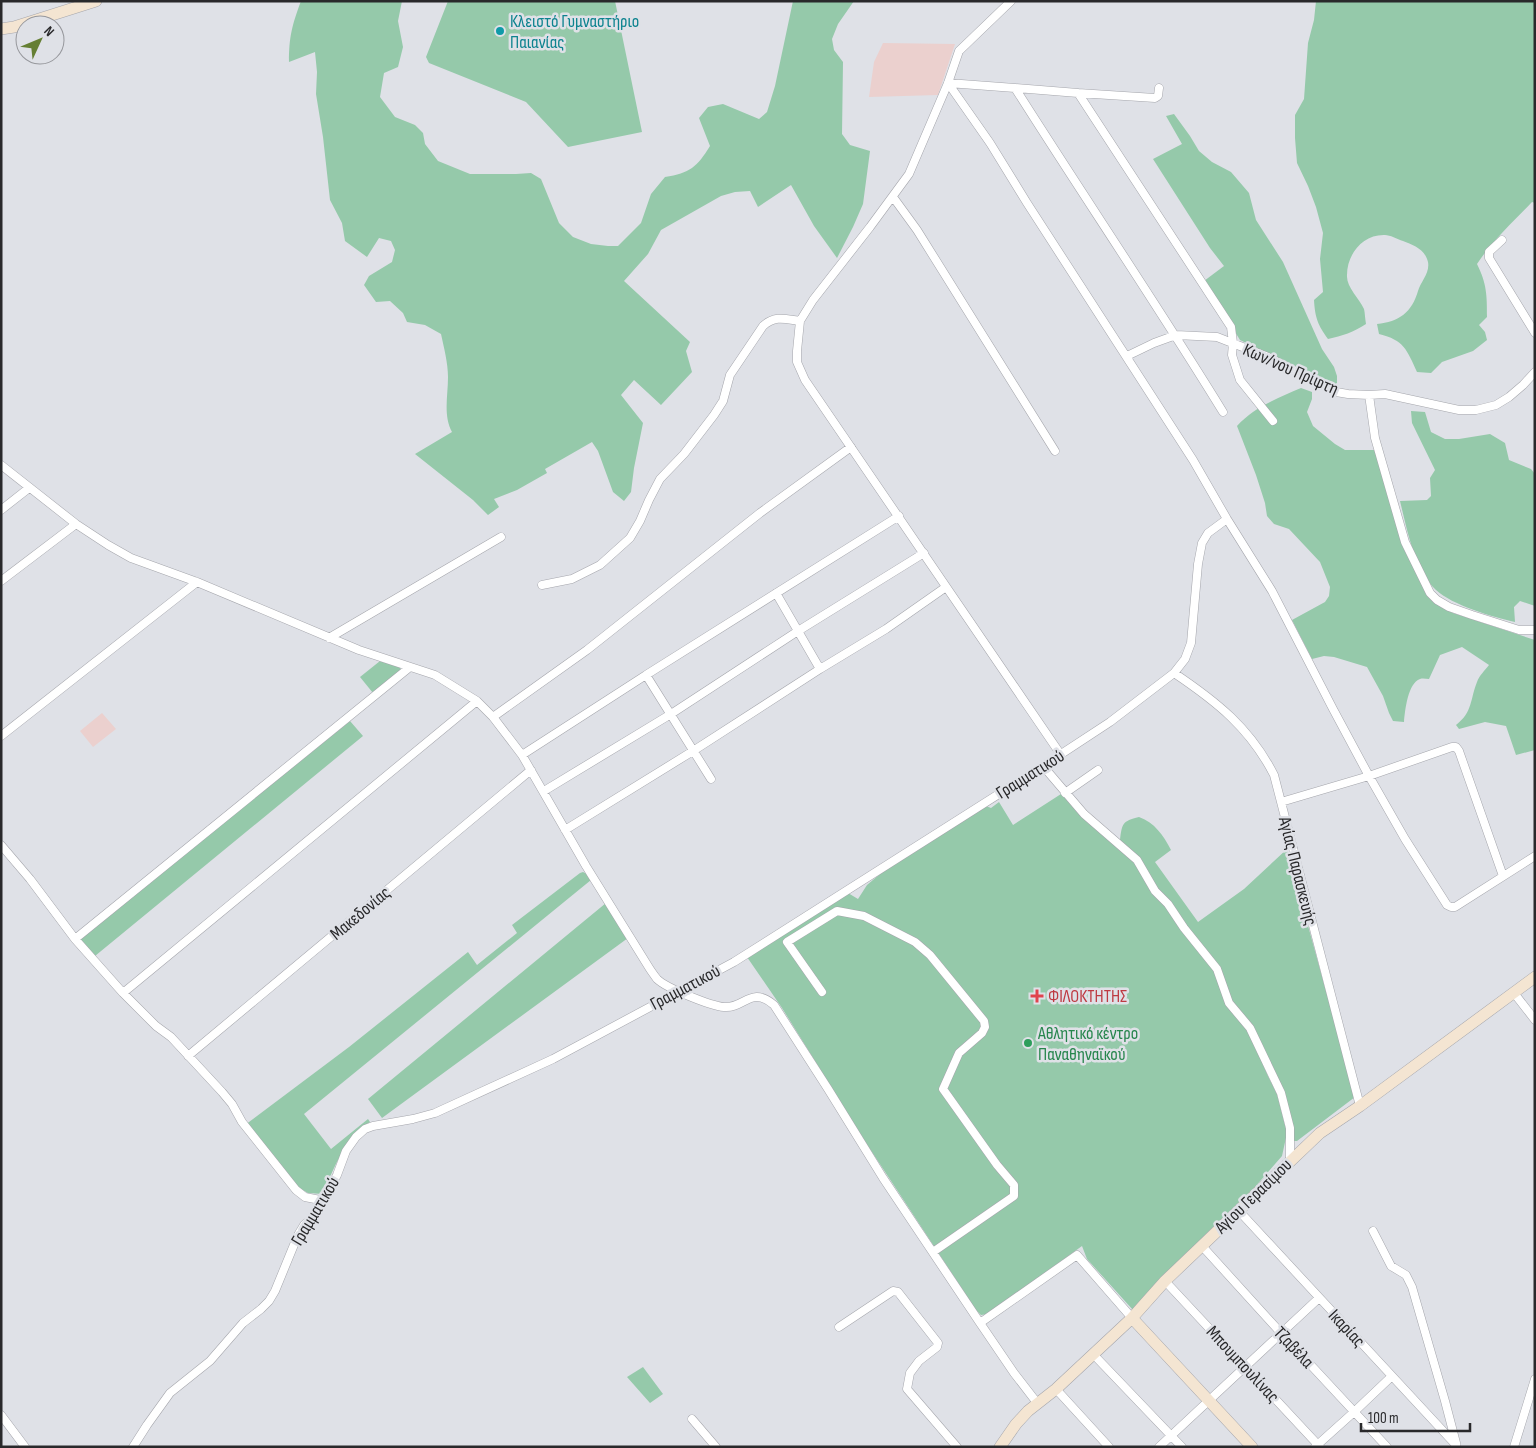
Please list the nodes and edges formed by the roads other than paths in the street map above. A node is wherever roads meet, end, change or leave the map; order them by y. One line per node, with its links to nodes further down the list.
1 (96, 1): 3 (street)
2 (1011, 1): 4 (street)
3 (1, 29)
4 (948, 83): 5 (street); 8 (street); 14 (street)
5 (1015, 88): 7 (street); 12 (street)
6 (1159, 88): 7 (street)
7 (1078, 92): 13 (street)
8 (893, 196): 10 (street); 20 (street)
9 (1502, 240): 11 (street)
10 (800, 321): 19 (street); 31 (street)
11 (1535, 333)
12 (1176, 336): 13 (street, Κων/νου Πρίφτη); 14 (street, Κων/νου Πρίφτη); 17 (street)
13 (1233, 343): 16 (street, Κων/νου Πρίφτη); 18 (street)
14 (1127, 356): 25 (street)
15 (1535, 372): 16 (street, Κων/νου Πρίφτη)
16 (1369, 395): 34 (street)
17 (1223, 412)
18 (1274, 420)
19 (851, 447): 24 (street); 43 (street)
20 (1055, 451)
21 (1, 465): 22 (street)
22 (29, 488): 23 (street); 26 (street)
23 (1, 510)
24 (899, 516): 28 (street); 33 (street)
25 (1227, 519): 39 (street, Γραμματικού); 51 (street)
26 (76, 524): 29 (street); 30 (street)
27 (501, 537): 36 (street)
28 (924, 554): 32 (street); 35 (street)
29 (1, 581)
30 (197, 582): 36 (street); 44 (street)
31 (542, 585)
32 (946, 587): 38 (street); 47 (street)
33 (776, 593): 35 (street); 40 (street)
34 (1535, 630)
35 (798, 631): 38 (street); 42 (street)
36 (329, 638): 37 (street)
37 (410, 667): 41 (street); 60 (street)
38 (820, 669): 45 (street)
39 (1174, 673): 47 (street, Γραμματικού); 55 (street, Αγίας Παρασκευής)
40 (646, 675): 42 (street); 46 (street)
41 (477, 701): 43 (street); 64 (street)
42 (671, 714): 45 (street); 53 (street)
43 (493, 717): 46 (street)
44 (1, 736)
45 (693, 751): 52 (street); 56 (street)
46 (522, 755): 49 (street)
47 (1061, 755): 48 (street, Γραμματικού)
48 (1043, 766): 54 (street); 62 (street, Γραμματικού)
49 (532, 770): 53 (street); 67 (street, Μακεδονίας)
50 (1098, 770): 54 (street)
51 (1369, 776): 55 (street); 59 (street); 59 (street)
52 (711, 778)
53 (544, 792): 56 (street)
54 (1065, 793): 69 (street)
55 (1281, 802): 68 (street, Αγίας Παρασκευής)
56 (565, 830): 62 (street)
57 (1, 845): 60 (street)
58 (1535, 856): 59 (street)
59 (1503, 876)
60 (75, 939): 64 (street)
61 (1535, 977): 65 (street, Αγίου Γερασίμου)
62 (678, 991): 70 (street, Γραμματικού); 74 (street)
63 (822, 992): 74 (street)
64 (123, 993): 67 (street)
65 (1514, 993): 66 (street); 68 (street, Αγίου Γερασίμου)
66 (1535, 1020)
67 (188, 1056): 70 (street)
68 (1360, 1106): 69 (street, Αγίου Γερασίμου)
69 (1290, 1160): 71 (street, Αγίου Γερασίμου)
70 (325, 1201): 95 (street, Γραμματικού)
71 (1238, 1211): 73 (street, Αγίου Γερασίμου); 76 (street, Ικαρίας)
72 (1373, 1231): 93 (street)
73 (1202, 1246): 75 (street, Αγίου Γερασίμου); 80 (street, Τζαβέλα)
74 (933, 1252): 78 (street)
75 (1165, 1281): 77 (street, Αγίου Γερασίμου); 82 (street, Μπουμπουλίνας)
76 (1319, 1298): 80 (street); 83 (street, Ικαρίας)
77 (1132, 1318): 78 (street); 81 (street, Αγίου Γερασίμου); 86 (street)
78 (980, 1323): 87 (street)
79 (839, 1327): 97 (street)
80 (1281, 1333): 82 (street); 88 (street, Τζαβέλα)
81 (1093, 1354): 85 (street, Αγίου Γερασίμου); 91 (street)
82 (1245, 1367): 86 (street); 92 (street, Μπουμπουλίνας)
83 (1392, 1376): 88 (street); 93 (street, Ικαρίας)
84 (1535, 1379): 104 (street)
85 (1056, 1389): 87 (street, Αγίου Γερασίμου); 99 (street)
86 (1209, 1400): 91 (street); 102 (street)
87 (1038, 1404): 98 (street, Αγίου Γερασίμου)
88 (1354, 1412): 92 (street); 103 (street, Τζαβέλα)
89 (1, 1415): 94 (street)
90 (692, 1419): 96 (street)
91 (1171, 1435): 100 (street); 101 (street)
92 (1318, 1446)
93 (1456, 1446)
94 (25, 1447)
95 (133, 1447)
96 (716, 1447)
97 (957, 1447)
98 (1000, 1447)
99 (1109, 1447)
100 (1159, 1447)
101 (1182, 1447)
102 (1252, 1447)
103 (1387, 1447)
104 (1514, 1447)

